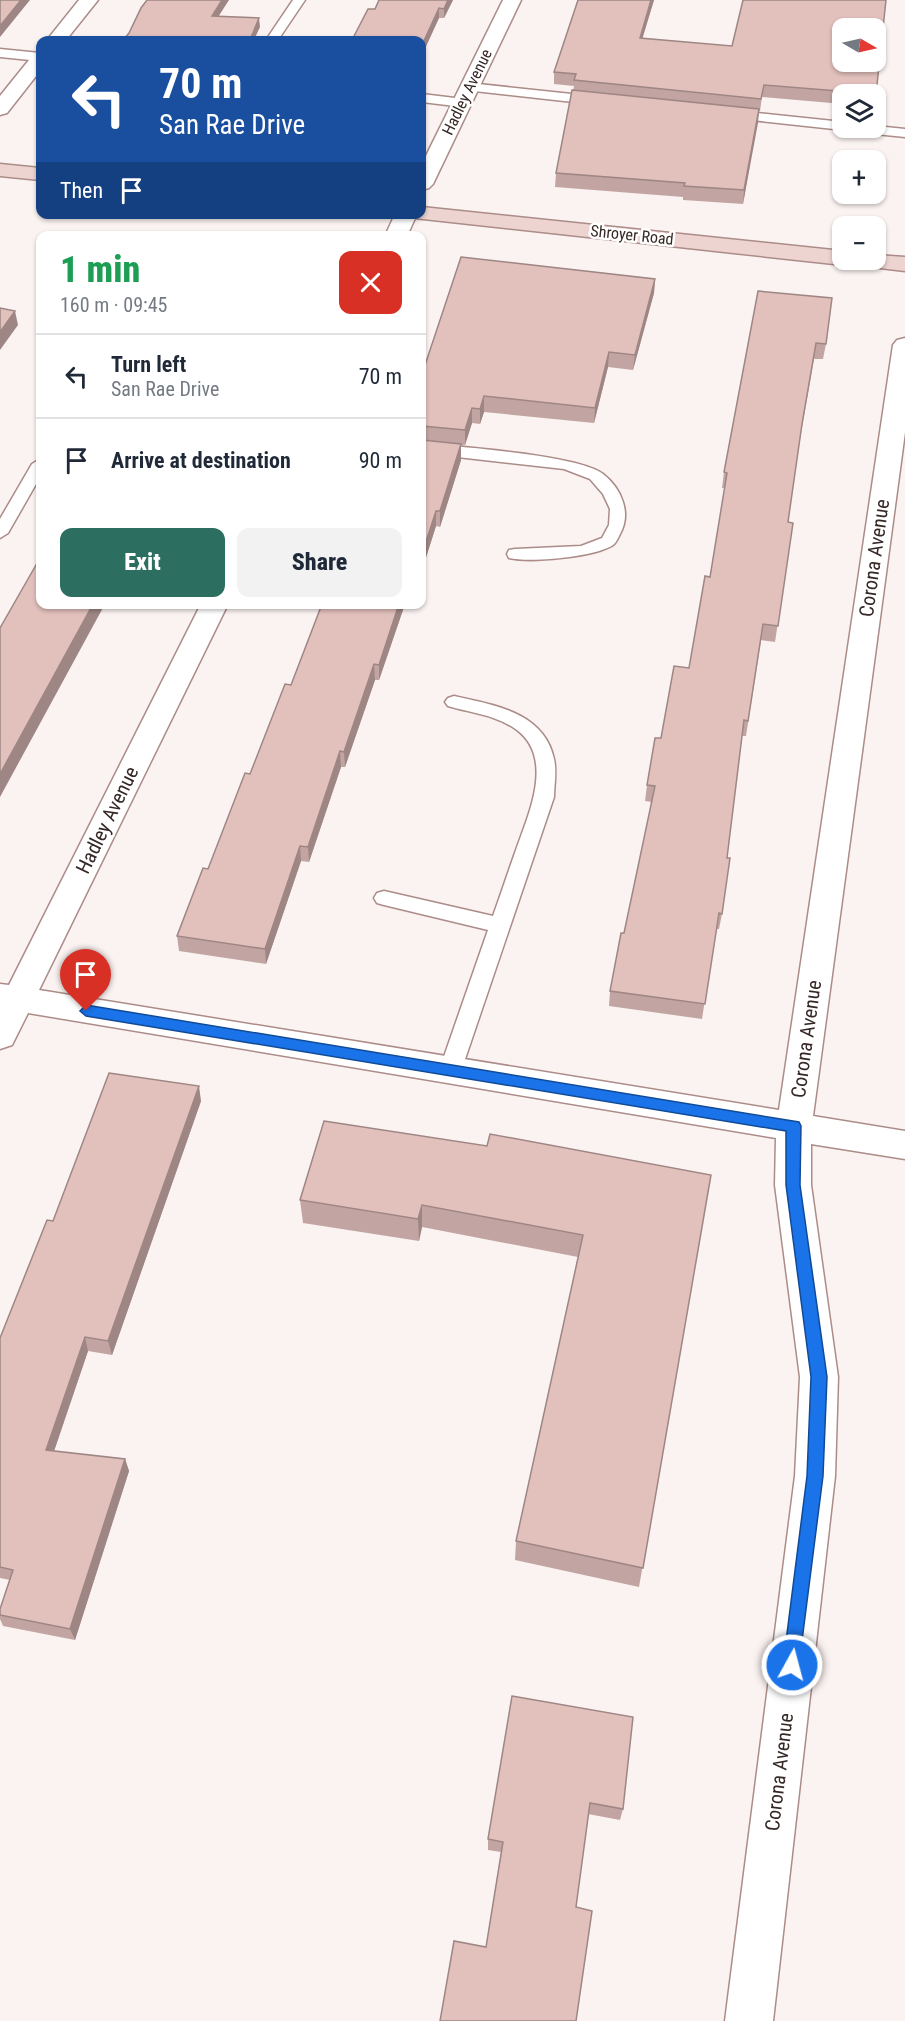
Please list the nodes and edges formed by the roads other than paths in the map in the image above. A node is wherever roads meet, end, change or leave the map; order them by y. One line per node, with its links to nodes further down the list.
1 (89, 0): 4 (street)
2 (299, 0): 5 (lane)
3 (512, 0): 9 (street, Hadley Avenue)
4 (59, 36)
5 (275, 36)
6 (0, 53): 7 (lane)
7 (36, 58)
8 (36, 63): 12 (street)
9 (466, 95): 10 (lane); 11 (lane); 19 (street, Hadley Avenue)
10 (426, 98)
11 (609, 102)
12 (0, 109)
13 (714, 113): 14 (lane)
14 (832, 125)
15 (886, 131): 16 (lane)
16 (905, 133)
17 (0, 170): 18 (main road)
18 (36, 174)
19 (426, 176)
20 (426, 213): 21 (main road, Shroyer Road)
21 (832, 257)
22 (886, 262): 23 (main road)
23 (905, 264)
24 (905, 345): 36 (street, Corona Avenue)
25 (426, 448): 28 (lane)
26 (36, 471): 27 (lane)
27 (0, 533)
28 (515, 554)
29 (212, 609): 33 (street, Hadley Avenue)
30 (454, 702): 32 (lane)
31 (384, 898): 32 (lane)
32 (500, 925): 35 (lane)
33 (9, 998): 34 (street, Hadley Avenue); 35 (street)
34 (0, 1036)
35 (450, 1071): 36 (street)
36 (794, 1126): 37 (street); 38 (street, Corona Avenue)
37 (905, 1145)
38 (749, 2021)

